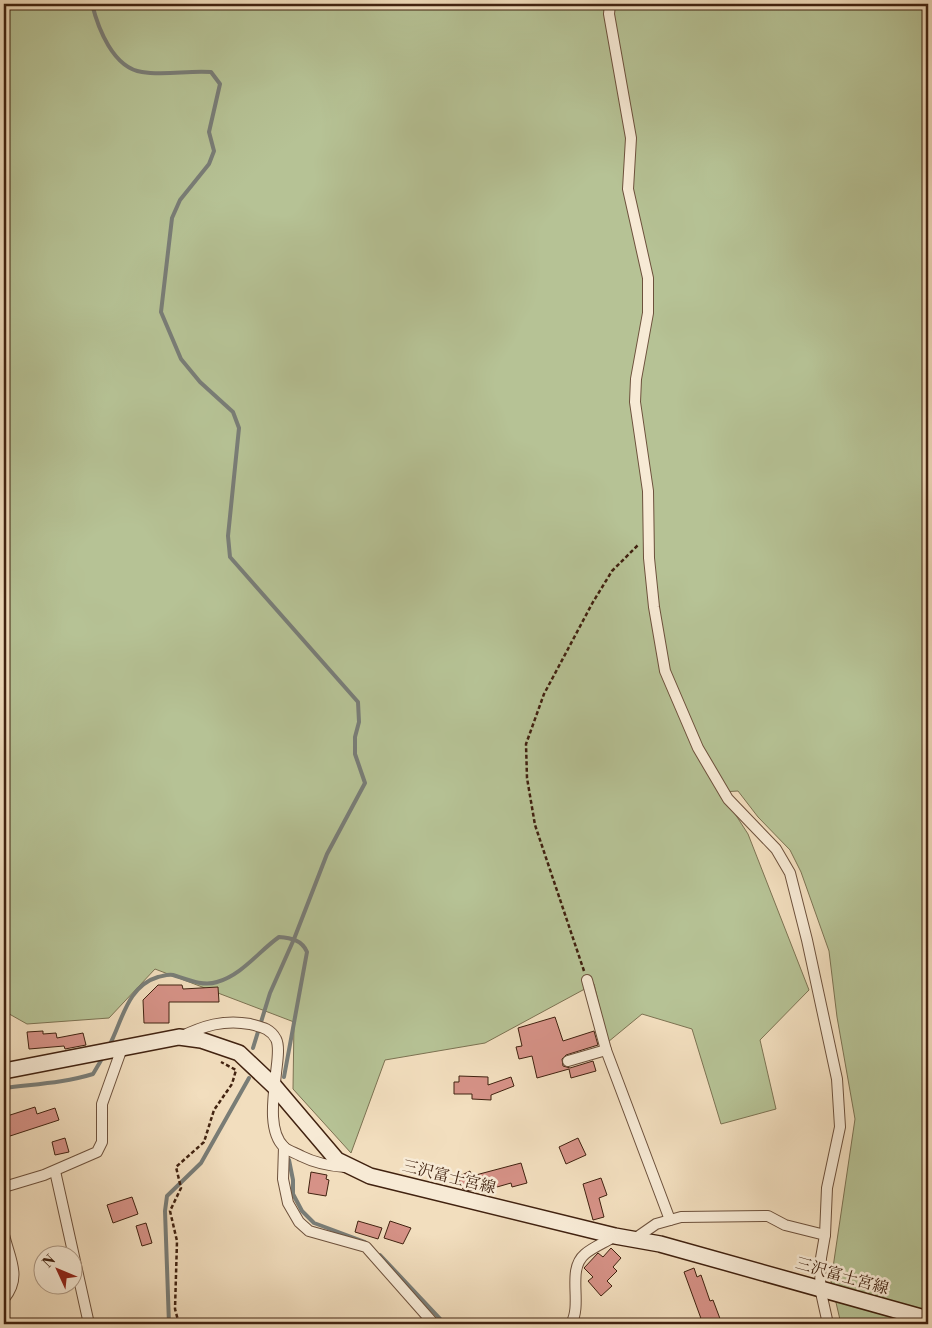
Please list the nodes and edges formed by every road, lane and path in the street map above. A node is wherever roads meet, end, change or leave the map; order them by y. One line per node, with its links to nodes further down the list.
1 (610, 4): 2 (street)
2 (648, 535): 3 (path); 17 (street)
3 (587, 980): 6 (street)
4 (178, 1037): 5 (main road, 三沢富士宮線); 10 (main road, 三沢富士宮線); 10 (street)
5 (119, 1049): 9 (main road, 三沢富士宮線); 13 (street)
6 (606, 1050): 8 (street); 15 (street)
7 (214, 1059): 24 (path)
8 (568, 1061)
9 (4, 1071)
10 (275, 1087): 11 (street); 12 (main road, 三沢富士宮線)
11 (284, 1147): 12 (street); 25 (street)
12 (349, 1167): 18 (main road, 三沢富士宮線)
13 (55, 1171): 14 (street); 23 (street)
14 (4, 1187)
15 (670, 1220): 17 (street); 19 (street)
16 (4, 1234): 21 (street)
17 (825, 1235): 20 (street)
18 (615, 1236): 19 (main road, 三沢富士宮線); 26 (street)
19 (633, 1240): 20 (main road, 三沢富士宮線)
20 (820, 1288): 22 (main road, 三沢富士宮線); 27 (street)
21 (4, 1299)
22 (928, 1319)
23 (90, 1324)
24 (179, 1324)
25 (434, 1324)
26 (571, 1324)
27 (828, 1324)

